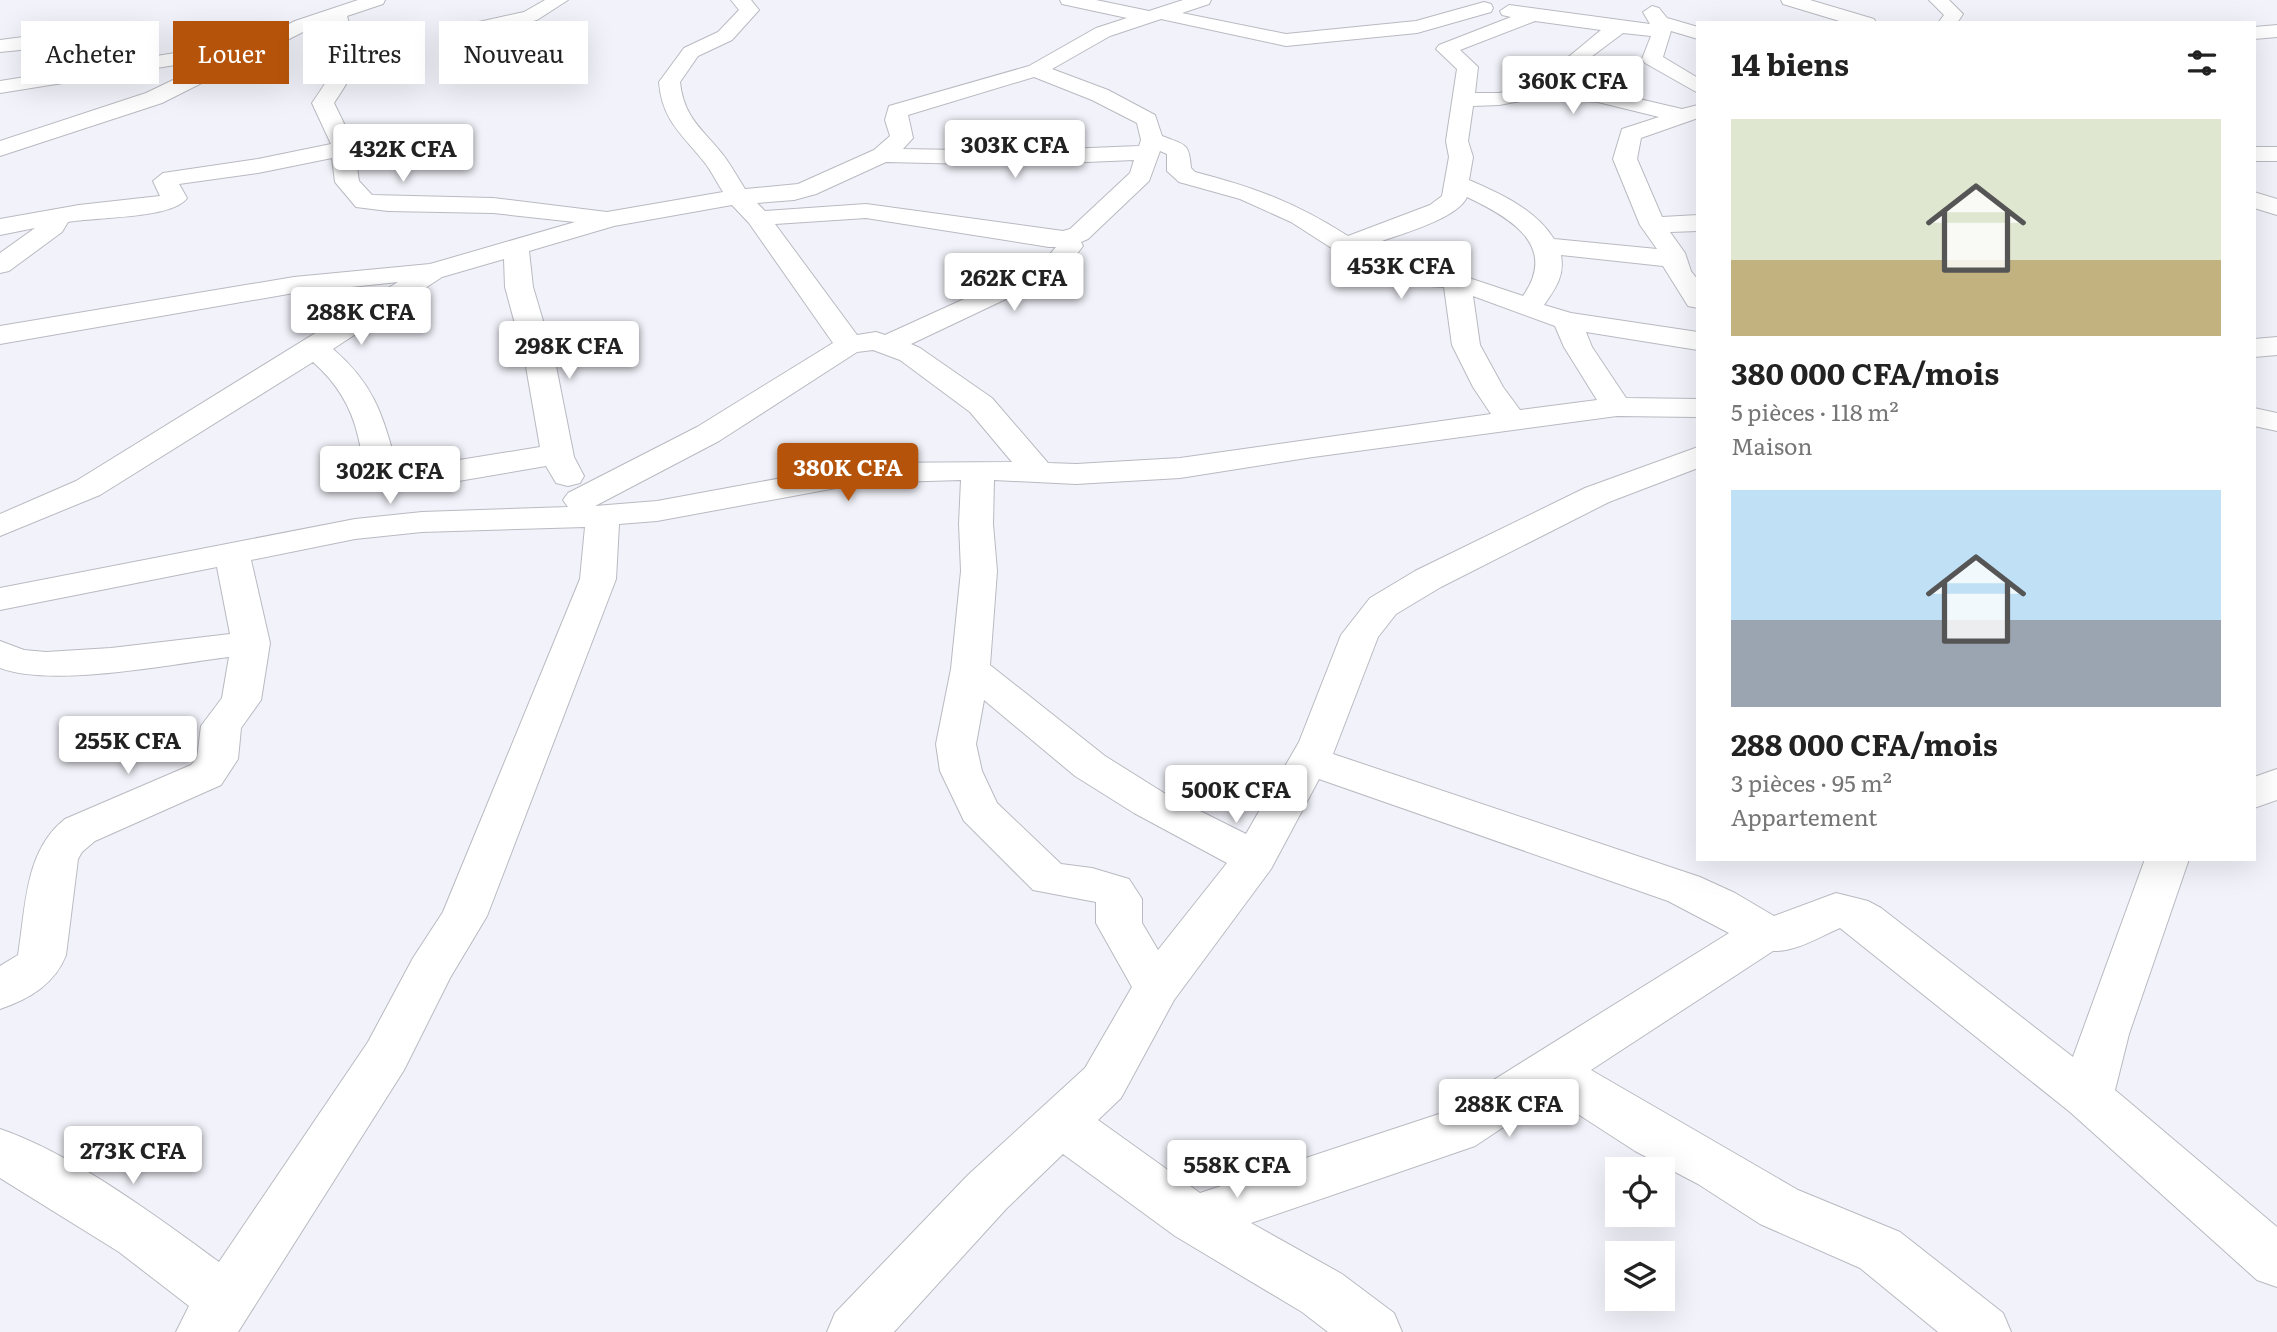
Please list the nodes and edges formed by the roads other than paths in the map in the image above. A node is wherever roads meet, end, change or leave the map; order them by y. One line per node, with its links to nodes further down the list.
1 (376, 0): 13 (street)
2 (559, 0): 17 (street)
3 (740, 0): 47 (street)
4 (1069, 0): 15 (street)
5 (1202, 0): 15 (street)
6 (1435, 0): 12 (street)
7 (1551, 0): 14 (street)
8 (1938, 0): 19 (street)
9 (1787, 1): 18 (street)
10 (1603, 4): 14 (street)
11 (1639, 5): 21 (street)
12 (1484, 8): 15 (street); 16 (street)
13 (337, 11): 23 (street); 42 (street)
14 (1567, 11): 20 (street)
15 (1154, 15): 29 (street)
16 (1533, 15): 20 (street); 36 (street)
17 (512, 21)
18 (1860, 21)
19 (1949, 21)
20 (1585, 23): 22 (street)
21 (1659, 26): 22 (street); 25 (street); 33 (street)
22 (1618, 27): 35 (street)
23 (289, 31)
24 (2277, 31): 26 (street)
25 (1696, 33)
26 (2256, 33)
27 (21, 43): 28 (street)
28 (0, 46)
29 (1035, 70): 40 (street); 45 (street)
30 (22, 84): 34 (street)
31 (79, 84): 37 (street)
32 (181, 84): 37 (street)
33 (1696, 86)
34 (0, 87)
35 (1598, 96): 36 (street); 38 (street)
36 (1463, 104): 39 (street); 46 (street)
37 (108, 113): 41 (street)
38 (1692, 114): 39 (street)
39 (1656, 125): 54 (street)
40 (1150, 147): 45 (street); 56 (street); 57 (street)
41 (0, 149)
42 (342, 149): 50 (street); 52 (street)
43 (2256, 153): 44 (street)
44 (2277, 154)
45 (882, 155): 47 (street)
46 (1456, 183): 57 (street); 58 (street)
47 (738, 197): 51 (street); 52 (street)
48 (2256, 200): 49 (street)
49 (2277, 208)
50 (57, 218): 55 (street); 61 (street)
51 (758, 218): 56 (street); 70 (street)
52 (611, 219): 59 (street)
53 (1696, 223): 54 (street)
54 (1653, 225): 60 (street)
55 (0, 227)
56 (1067, 239): 69 (street)
57 (1347, 244): 63 (street)
58 (1546, 246): 60 (street); 65 (street)
59 (516, 248): 62 (street); 79 (street)
60 (1683, 263): 64 (street)
61 (0, 265)
62 (433, 271): 67 (street); 72 (street)
63 (1457, 282): 65 (street); 77 (street)
64 (1696, 295)
65 (1528, 309): 66 (street)
66 (1567, 321): 68 (street); 74 (street)
67 (0, 335)
68 (1696, 341)
69 (888, 344): 70 (street); 82 (street)
70 (849, 345): 83 (street)
71 (2277, 346): 73 (street)
72 (315, 348): 79 (street); 84 (street)
73 (2256, 348)
74 (1618, 407): 75 (street); 77 (street)
75 (1696, 408)
76 (2256, 417): 78 (street)
77 (1512, 422): 82 (street)
78 (2277, 422)
79 (558, 454): 83 (street)
80 (1696, 458): 90 (street)
81 (978, 470): 82 (street); 83 (street); 89 (street)
82 (1039, 473)
83 (589, 511): 85 (street); 102 (street)
84 (0, 526)
85 (232, 554): 86 (street); 87 (street)
86 (0, 599)
87 (251, 643): 88 (street); 95 (street)
88 (0, 653)
89 (970, 669): 91 (street); 94 (street)
90 (1309, 761): 91 (street); 93 (street)
91 (1255, 858): 94 (street)
92 (2165, 861): 97 (street)
93 (1765, 933): 96 (street); 97 (street)
94 (1157, 987): 98 (street)
95 (0, 990)
96 (1550, 1070): 100 (street); 105 (street)
97 (2088, 1097): 101 (street)
98 (1061, 1123): 100 (street); 103 (street)
99 (0, 1151): 102 (street)
100 (1194, 1219): 104 (street)
101 (2277, 1262)
102 (216, 1316)
103 (856, 1332)
104 (1373, 1332)
105 (1982, 1332)

